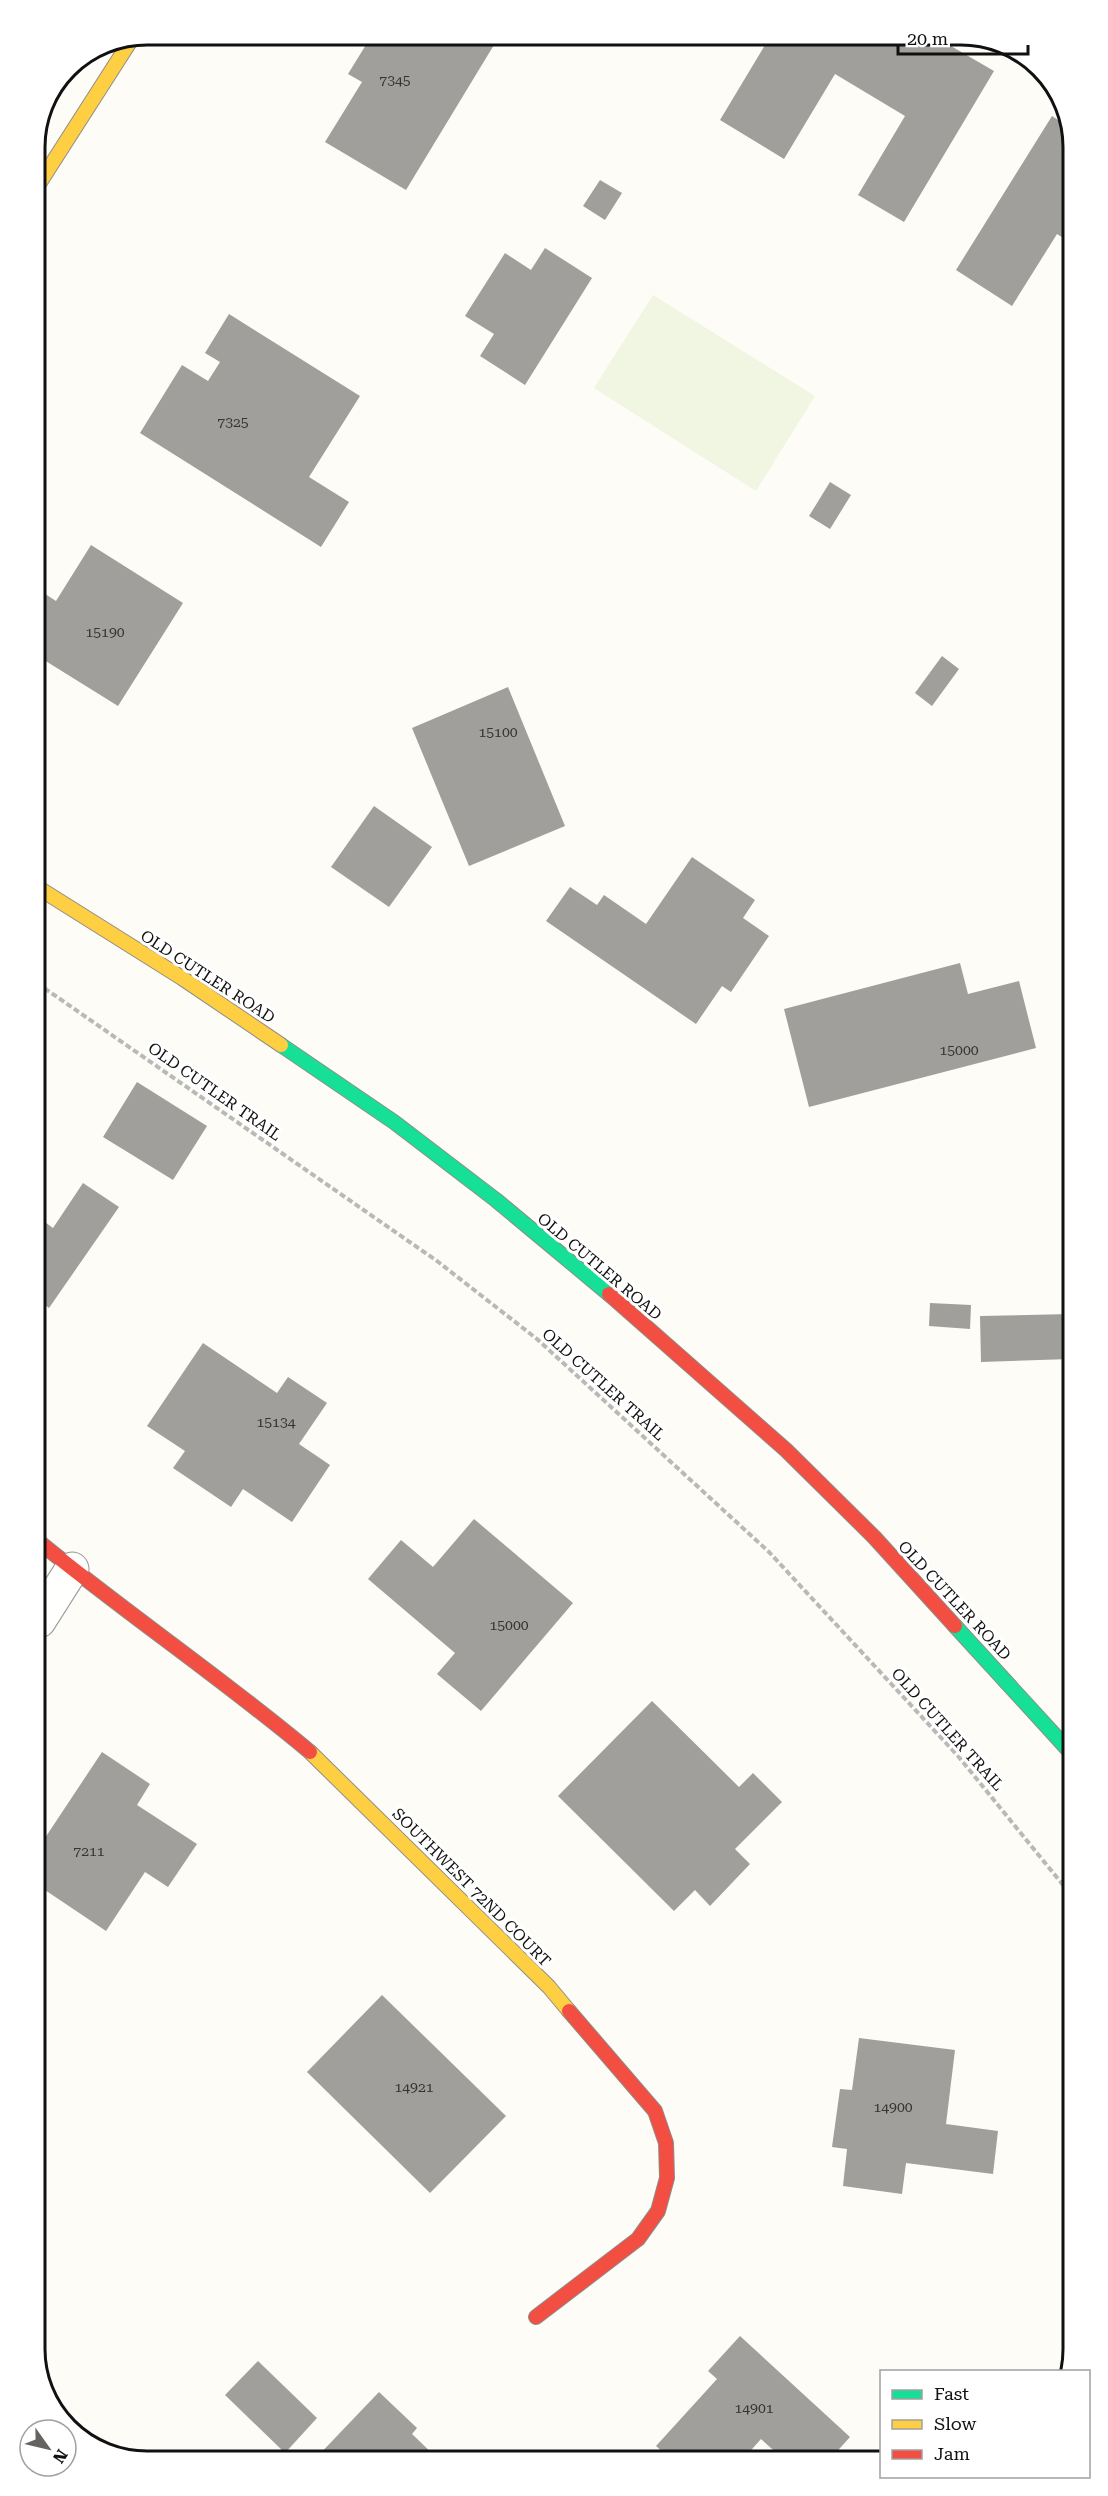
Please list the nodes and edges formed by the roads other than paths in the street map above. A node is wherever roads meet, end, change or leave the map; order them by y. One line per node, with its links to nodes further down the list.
1 (128, 47): 2 (main road)
2 (45, 175)
3 (45, 892): 7 (main road, OLD CUTLER ROAD)
4 (45, 1547): 5 (main road, SOUTHWEST 72ND COURT)
5 (72, 1569): 6 (street); 8 (main road, SOUTHWEST 72ND COURT)
6 (45, 1612)
7 (1063, 1744)
8 (536, 2317)

